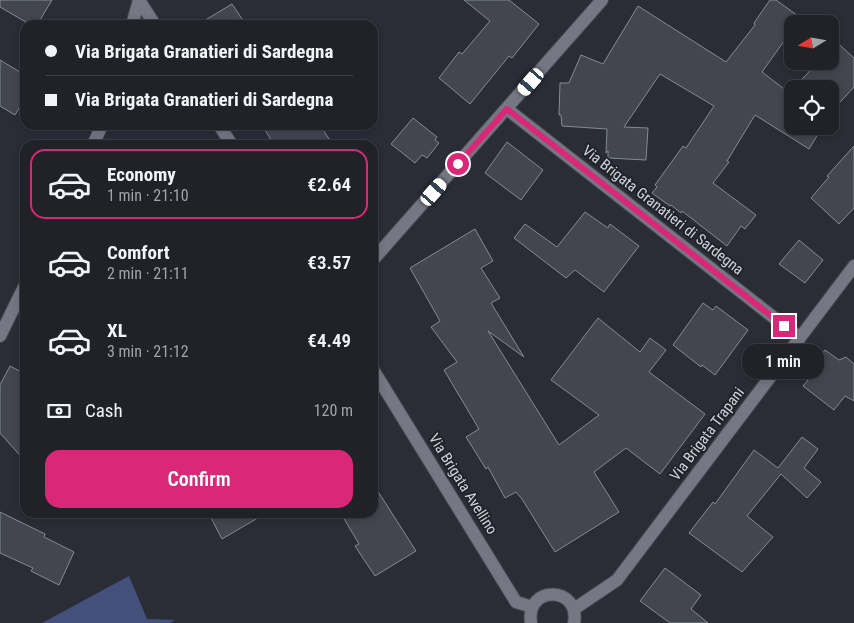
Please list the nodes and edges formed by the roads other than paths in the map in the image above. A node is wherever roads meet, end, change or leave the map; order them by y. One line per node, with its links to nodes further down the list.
1 (139, 0): 3 (street); 4 (street)
2 (602, 0): 5 (street)
3 (133, 20)
4 (152, 20)
5 (507, 109): 6 (street); 10 (street, Via Brigata Granatieri di Sardegna)
6 (378, 254)
7 (854, 266): 10 (street, Via Brigata Trapani)
8 (20, 295): 9 (street)
9 (0, 336)
10 (800, 338): 13 (street, Via Brigata Trapani)
11 (378, 378): 12 (street, Via Brigata Avellino)
12 (532, 607): 13 (street); 14 (street)
13 (574, 609): 15 (street)
14 (531, 623)
15 (574, 623)

